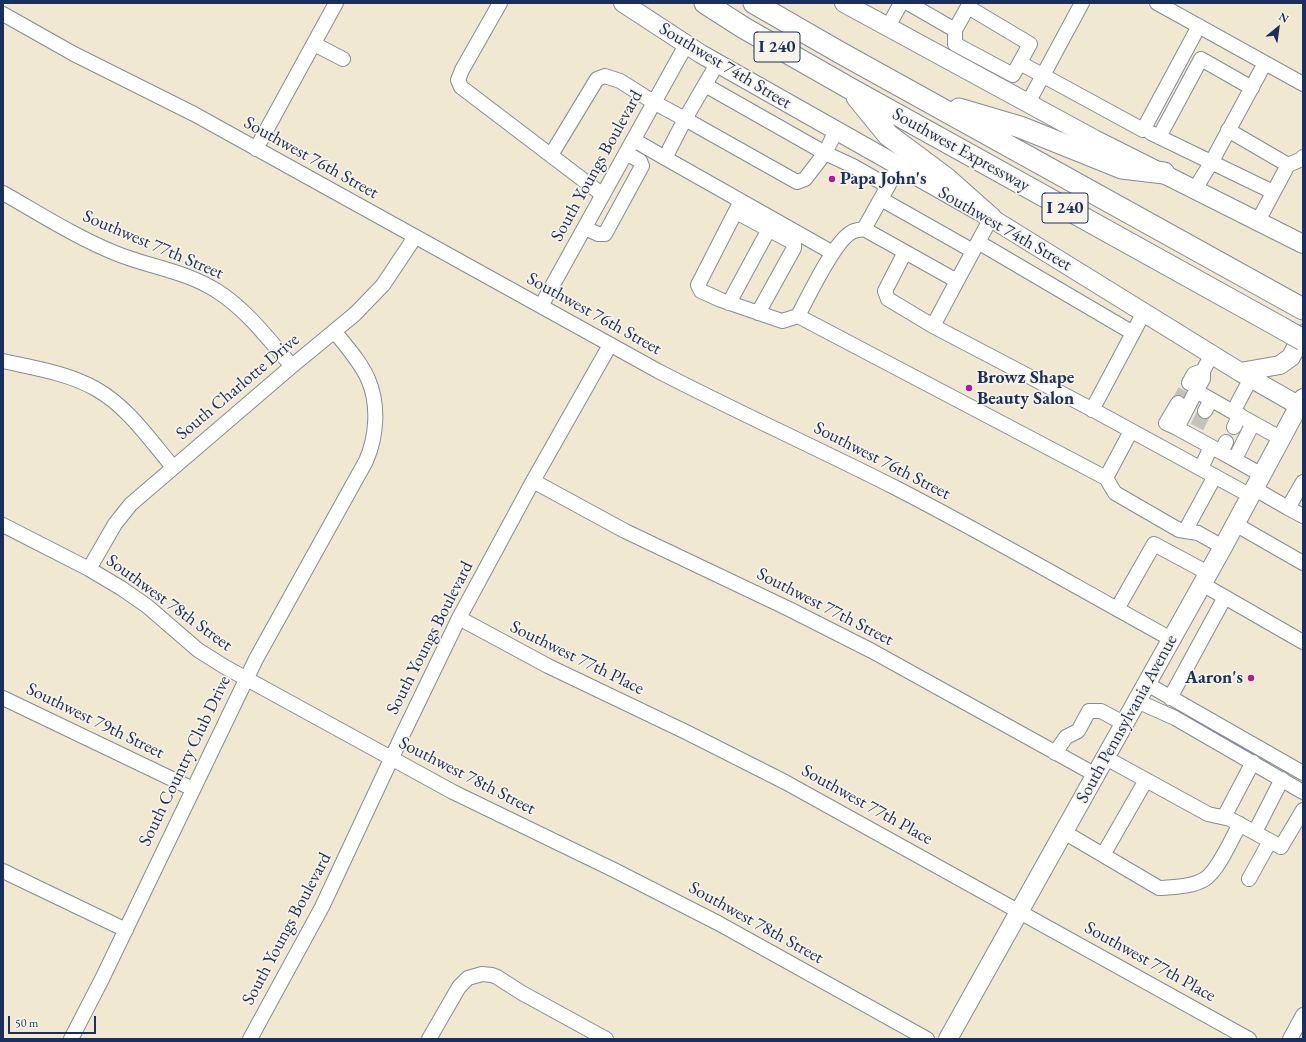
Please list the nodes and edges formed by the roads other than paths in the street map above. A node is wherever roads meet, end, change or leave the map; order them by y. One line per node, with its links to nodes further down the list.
1 (500, 3): 39 (street)
2 (624, 3): 17 (main road, Southwest 74th Street)
3 (705, 3): 25 (highway, Southwest Expressway / I 240)
4 (754, 3): 27 (highway, Southwest Expressway / I 240)
5 (844, 3): 14 (main road)
6 (901, 3): 14 (street)
7 (908, 3): 15 (street)
8 (1082, 3): 22 (street)
9 (1157, 3): 13 (street)
10 (334, 4): 16 (street)
11 (969, 5): 15 (street); 19 (street)
12 (3, 14): 36 (street, Southwest 76th Street)
13 (1199, 26): 20 (street); 31 (street)
14 (888, 27): 29 (main road)
15 (955, 30): 19 (street)
16 (314, 44): 18 (street); 36 (street)
17 (686, 45): 21 (main road, Southwest 74th Street); 28 (street, South Youngs Boulevard)
18 (343, 59)
19 (1020, 62): 22 (street)
20 (1266, 63): 23 (street); 26 (street)
21 (718, 64): 24 (street); 33 (main road, Southwest 74th Street)
22 (1043, 75): 29 (street); 31 (street)
23 (1303, 84)
24 (705, 85): 30 (street); 38 (street)
25 (850, 88): 53 (highway); 74 (highway, Southwest Expressway / I 240, bridge)
26 (1252, 88): 32 (street); 34 (street)
27 (919, 96): 45 (highway); 66 (highway, Southwest Expressway / I 240)
28 (654, 103): 30 (street); 35 (street, South Youngs Boulevard); 39 (street)
29 (1028, 103): 45 (main road)
30 (685, 119): 38 (street); 41 (street)
31 (1143, 130): 34 (street)
32 (1228, 130): 42 (street); 43 (street)
33 (836, 132): 38 (street); 44 (main road, Southwest 74th Street)
34 (1158, 137): 42 (street)
35 (634, 140): 37 (street, South Youngs Boulevard); 41 (street)
36 (256, 149): 58 (street, Southwest 76th Street)
37 (626, 153): 50 (street, South Youngs Boulevard); 55 (street)
38 (825, 153): 46 (street)
39 (551, 155): 50 (street)
40 (1303, 157): 43 (street)
41 (664, 158): 52 (street)
42 (1211, 163): 47 (street); 48 (street)
43 (1288, 165): 48 (street)
44 (898, 166): 46 (street); 53 (main road, Southwest 74th Street)
45 (1164, 174): 47 (main road)
46 (888, 186): 51 (street)
47 (1195, 190): 54 (main road)
48 (1273, 192): 54 (street)
49 (3, 193): 78 (street, Southwest 77th Street)
50 (603, 195): 55 (street, South Youngs Boulevard)
51 (880, 199): 56 (street); 60 (street)
52 (739, 206): 57 (street); 62 (street); 64 (street)
53 (991, 218): 60 (street); 67 (main road, Southwest 74th Street)
54 (1258, 221): 59 (main road)
55 (585, 228): 65 (street, South Youngs Boulevard)
56 (864, 228): 61 (street); 62 (street)
57 (769, 229): 64 (street); 68 (street)
58 (415, 237): 65 (street, Southwest 76th Street); 71 (street, South Charlotte Drive)
59 (1303, 244)
60 (975, 246): 63 (street); 72 (street)
61 (905, 252): 63 (street); 70 (street)
62 (833, 253): 69 (street)
63 (956, 281): 70 (street)
64 (729, 303): 68 (street)
65 (541, 306): 75 (street, Southwest 76th Street)
66 (1299, 307)
67 (1144, 312): 72 (street); 76 (main road, Southwest 74th Street)
68 (758, 313): 69 (street)
69 (798, 316): 94 (street)
70 (933, 326): 83 (street)
71 (334, 331): 78 (street, South Charlotte Drive); 112 (street, South Country Club Drive)
72 (1133, 333): 83 (street)
73 (1303, 334): 79 (main road)
74 (1303, 340)
75 (610, 345): 95 (street, South Youngs Boulevard); 108 (street, Southwest 76th Street)
76 (1212, 354): 79 (main road, Southwest 74th Street); 80 (street)
77 (3, 361): 91 (street)
78 (292, 366): 91 (street, South Charlotte Drive)
79 (1245, 375): 82 (main road, Southwest 74th Street); 84 (street)
80 (1192, 387): 84 (street); 86 (street)
81 (1178, 403): 86 (street)
82 (1302, 404): 88 (main road, South Pennsylvania Avenue)
83 (1092, 410): 87 (street)
84 (1236, 418): 85 (street)
85 (1253, 422): 88 (street); 90 (street)
86 (1176, 428): 89 (street)
87 (1131, 431): 92 (street); 94 (street)
88 (1282, 439): 97 (main road, South Pennsylvania Avenue)
89 (1219, 447): 90 (street); 92 (street)
90 (1235, 459): 97 (street)
91 (173, 467): 105 (street, South Charlotte Drive)
92 (1201, 468): 93 (street)
93 (1214, 476): 97 (street); 102 (street)
94 (1106, 478): 102 (street)
95 (533, 480): 109 (street, South Youngs Boulevard); 118 (street, Southwest 77th Street)
96 (1303, 482): 98 (street)
97 (1256, 487): 98 (street); 100 (main road, South Pennsylvania Avenue)
98 (1288, 508): 99 (street)
99 (1303, 516)
100 (1235, 524): 103 (main road, South Pennsylvania Avenue); 104 (street)
101 (3, 525): 105 (street, Southwest 78th Street)
102 (1185, 531): 103 (street)
103 (1223, 547): 106 (main road, South Pennsylvania Avenue)
104 (1303, 563)
105 (89, 569): 112 (street, Southwest 78th Street)
106 (1205, 578): 107 (street); 108 (street); 110 (main road, South Pennsylvania Avenue)
107 (1224, 597): 111 (street); 115 (street)
108 (1118, 609): 110 (street, Southwest 76th Street)
109 (459, 618): 120 (street, South Youngs Boulevard); 137 (street, Southwest 77th Place)
110 (1171, 639): 113 (main road, South Pennsylvania Avenue)
111 (1303, 642)
112 (246, 678): 120 (street, Southwest 78th Street); 126 (street, South Country Club Drive)
113 (1147, 684): 115 (street); 116 (main road, South Pennsylvania Avenue)
114 (3, 698): 126 (street, Southwest 79th Street)
115 (1170, 698): 122 (street)
116 (1137, 701): 117 (main road, South Pennsylvania Avenue); 121 (street)
117 (1125, 724): 118 (street); 119 (main road, South Pennsylvania Avenue)
118 (1055, 752): 123 (street, Southwest 77th Street)
119 (1106, 758): 123 (main road, South Pennsylvania Avenue); 125 (street)
120 (391, 759): 141 (street, South Youngs Boulevard); 144 (street, Southwest 78th Street)
121 (1252, 762): 124 (street); 129 (street)
122 (1303, 772)
123 (1096, 775): 131 (main road, South Pennsylvania Avenue)
124 (1282, 779): 127 (street); 132 (street)
125 (1146, 780): 129 (street); 134 (street)
126 (193, 789): 138 (street, South Country Club Drive)
127 (1303, 792)
128 (1303, 810): 133 (street)
129 (1224, 817): 130 (street)
130 (1240, 824): 132 (street); 134 (street)
131 (1064, 832): 134 (street); 137 (main road, South Pennsylvania Avenue)
132 (1255, 832): 133 (street)
133 (1270, 841): 136 (street)
134 (1103, 855)
135 (3, 871): 138 (street)
136 (1249, 879)
137 (1019, 912): 145 (main road, South Pennsylvania Avenue); 146 (street, Southwest 77th Place)
138 (126, 930): 140 (street, South Country Club Drive)
139 (1303, 1015): 147 (street)
140 (71, 1039)
141 (250, 1039)
142 (429, 1039): 143 (street)
143 (606, 1039)
144 (927, 1039)
145 (948, 1039)
146 (1249, 1039)
147 (1290, 1039)

